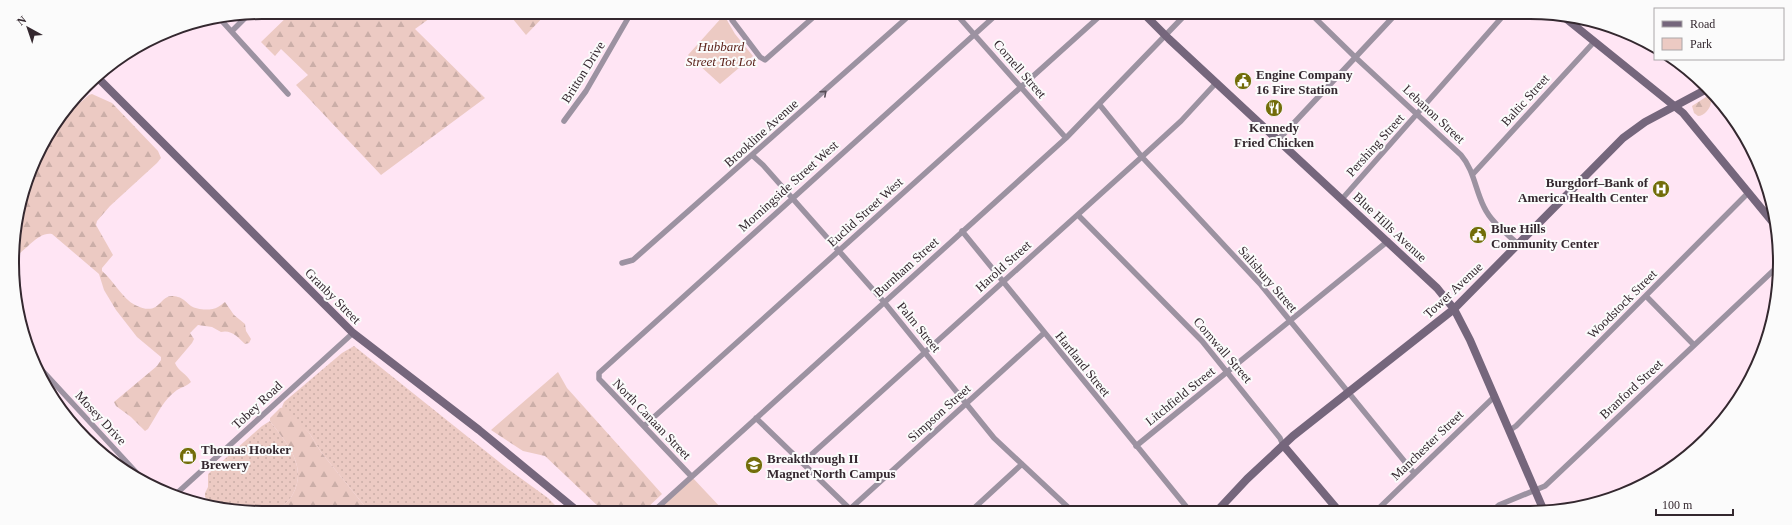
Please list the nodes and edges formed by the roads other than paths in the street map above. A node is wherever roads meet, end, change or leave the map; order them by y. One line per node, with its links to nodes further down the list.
1 (628, 19): 29 (street, Britton Drive)
2 (733, 19): 3 (street)
3 (811, 19)
4 (905, 19): 32 (street, Brookline Avenue, one-way to 4)
5 (961, 19): 17 (street, Cornell Street)
6 (991, 19): 17 (street, Morningside Street West)
7 (1096, 19): 23 (street, Euclid Street West)
8 (1149, 19): 18 (main road, Blue Hills Avenue)
9 (1181, 19): 18 (street, Burnham Street)
10 (1316, 19): 20 (street, Lebanon Street)
11 (1391, 19): 20 (street)
12 (1500, 19): 28 (street, Pershing Street)
13 (243, 20): 16 (street)
14 (223, 22): 16 (street)
15 (1571, 23): 19 (main road)
16 (232, 31): 25 (street)
17 (974, 34): 23 (street, Cornell Street); 36 (street, Morningside Street West)
18 (1165, 35): 22 (main road, Blue Hills Avenue); 26 (street, Burnham Street)
19 (1594, 42): 27 (main road); 34 (street, Baltic Street)
20 (1355, 57): 28 (street, Lebanon Street); 31 (street)
21 (100, 80): 51 (main road, Granby Street)
22 (1216, 83): 31 (main road, Blue Hills Avenue); 33 (street, Harold Street)
23 (1021, 86): 30 (street, Cornell Street); 43 (street, Euclid Street West)
24 (1703, 91): 27 (main road, Tower Avenue)
25 (288, 94)
26 (1099, 104): 30 (street, Burnham Street); 33 (street, Salisbury Street)
27 (1674, 106): 35 (main road); 42 (main road, Tower Avenue)
28 (1418, 114): 34 (street, Lebanon Street); 37 (street, Pershing Street)
29 (564, 121)
30 (1066, 138): 40 (street, Burnham Street)
31 (1278, 140): 37 (main road, Blue Hills Avenue)
32 (753, 156): 36 (street, Palm Street); 44 (street, Brookline Avenue)
33 (1142, 157): 38 (street, Harold Street); 50 (street, Salisbury Street)
34 (1473, 174): 42 (street, Lebanon Street)
35 (1748, 193): 39 (main road); 47 (street, Woodstock Street)
36 (791, 198): 43 (street, Palm Street); 57 (street, Morningside Street West)
37 (1342, 199): 41 (main road, Blue Hills Avenue)
38 (1078, 215): 46 (street, Harold Street); 55 (street, Cornwall Street)
39 (1768, 217)
40 (962, 232): 46 (street, Hartland Street); 48 (street, Burnham Street)
41 (1388, 241): 49 (main road, Blue Hills Avenue); 50 (street, Litchfield Street)
42 (1518, 244): 49 (main road, Tower Avenue)
43 (838, 250): 48 (street, Palm Street); 62 (street, Euclid Street West)
44 (622, 263)
45 (1772, 271): 53 (street, Branford Street)
46 (1003, 282): 52 (street, Hartland Street); 54 (street, Harold Street)
47 (1646, 296): 53 (street); 63 (street, Woodstock Street)
48 (884, 302): 54 (street, Palm Street); 61 (street, Burnham Street)
49 (1454, 309): 58 (main road, Tower Avenue); 59 (main road, Blue Hills Avenue)
50 (1290, 321): 55 (street, Litchfield Street); 58 (street, Salisbury Street)
51 (353, 332): 72 (street, Tobey Road); 74 (main road, Granby Street)
52 (1044, 333): 60 (street, Simpson Street); 65 (street, Hartland Street)
53 (1694, 345): 71 (street, Branford Street)
54 (925, 352): 60 (street, Palm Street); 66 (street, Harold Street)
55 (1227, 372): 64 (street, Cornwall Street); 65 (street, Litchfield Street)
56 (48, 376): 68 (street, Mosey Drive)
57 (598, 376): 62 (street, North Canaan Street)
58 (1348, 392): 64 (main road, Tower Avenue); 69 (street, Salisbury Street)
59 (1495, 396): 63 (main road, Blue Hills Avenue); 69 (street, Manchester Street)
60 (966, 403): 67 (street, Palm Street); 77 (street, Simpson Street)
61 (756, 418): 66 (street); 70 (street, Burnham Street)
62 (644, 426): 70 (street, North Canaan Street)
63 (1510, 430): 71 (main road, Blue Hills Avenue)
64 (1283, 445): 81 (main road, Tower Avenue); 82 (main road, Cornwall Street)
65 (1136, 446): 80 (street, Hartland Street)
66 (802, 463): 76 (street)
67 (1022, 464): 78 (street); 79 (street, Palm Street)
68 (132, 468)
69 (1414, 473): 83 (street, Manchester Street)
70 (691, 476): 75 (street, Burnham Street)
71 (1536, 490): 73 (main road, Blue Hills Avenue); 84 (street, Branford Street)
72 (179, 491)
73 (1542, 505)
74 (570, 506)
75 (659, 506)
76 (847, 506)
77 (853, 506)
78 (976, 506)
79 (1067, 506)
80 (1186, 506)
81 (1222, 506)
82 (1335, 506)
83 (1380, 506)
84 (1499, 506)

